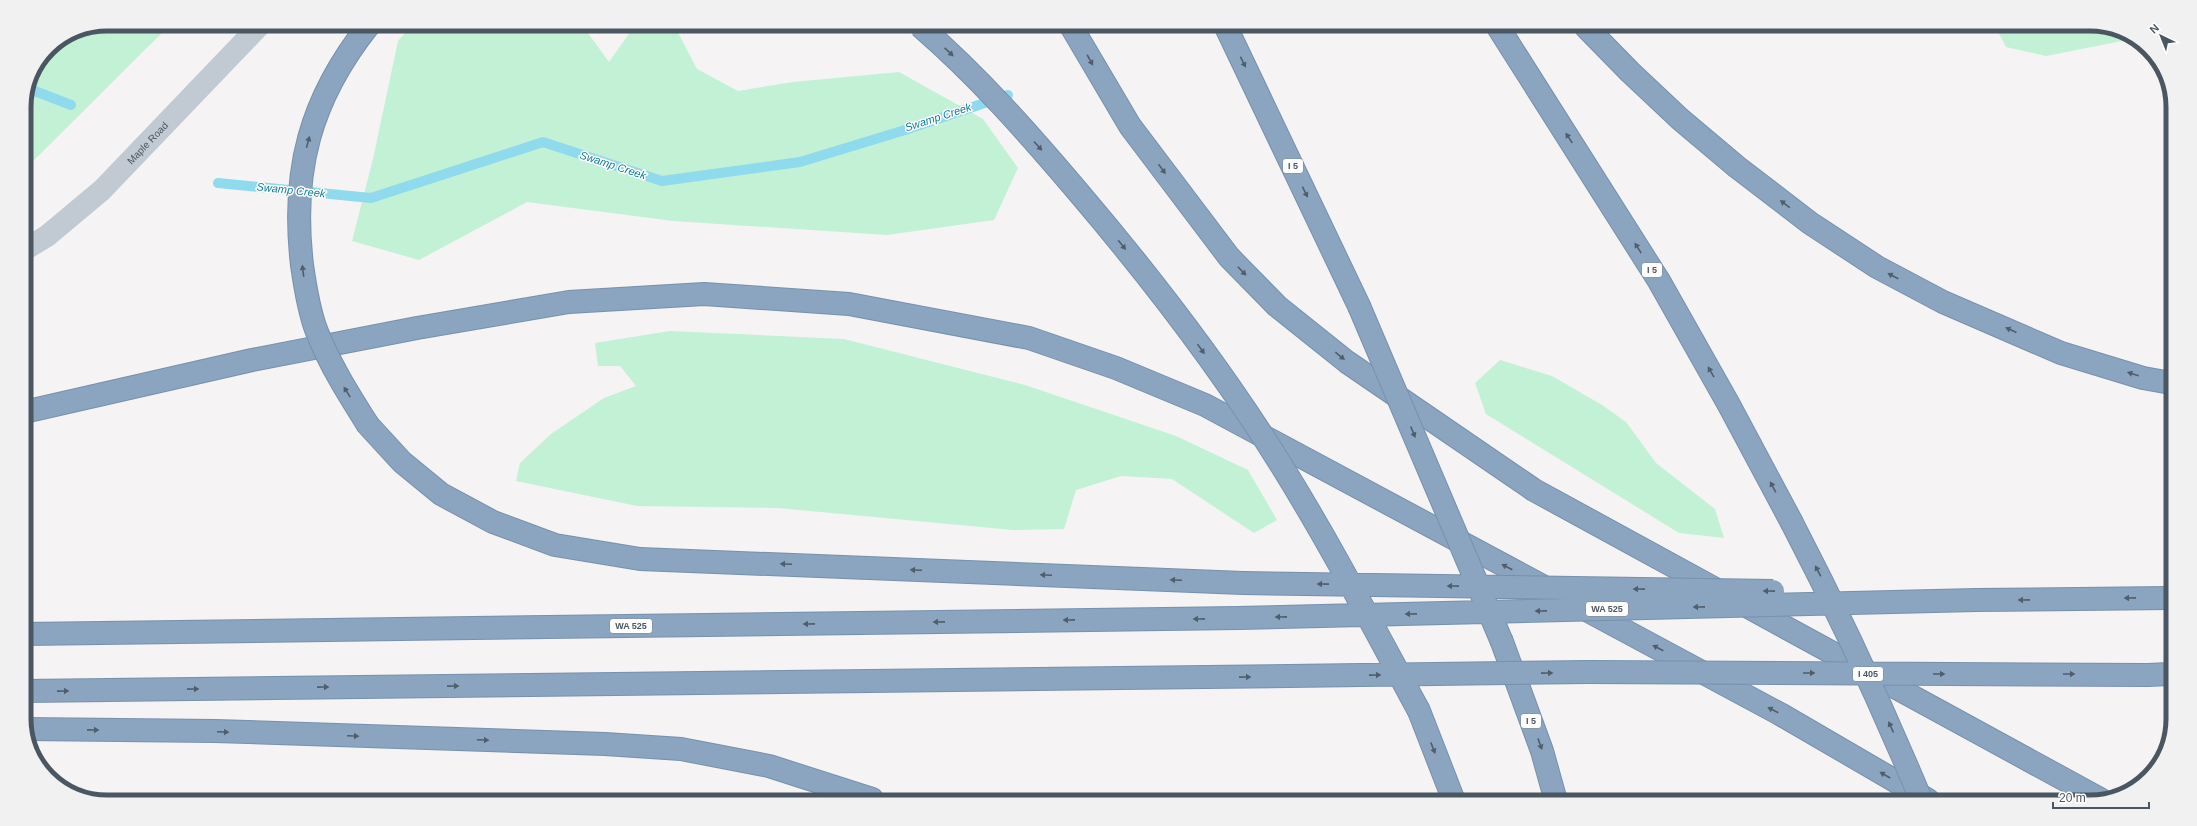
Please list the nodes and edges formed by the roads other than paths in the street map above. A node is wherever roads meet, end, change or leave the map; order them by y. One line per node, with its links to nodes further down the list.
1 (254, 31): 8 (street, Maple Road)
2 (364, 31): 12 (highway, one-way to 2, bridge)
3 (925, 31): 18 (highway, one-way to 18, bridge)
4 (1074, 31): 22 (highway, one-way to 22)
5 (1228, 31): 19 (highway, I 5, one-way to 19, bridge)
6 (1501, 31): 20 (highway, I 5, one-way to 6, bridge)
7 (1590, 31): 9 (highway, one-way to 7)
8 (31, 246)
9 (2166, 382)
10 (31, 410): 21 (highway, one-way to 10)
11 (2166, 598): 12 (highway, one-way to 12)
12 (1976, 600): 13 (highway, WA 525, one-way to 13, bridge)
13 (31, 634)
14 (2158, 675): 15 (highway, I 405, one-way to 14, bridge)
15 (31, 691)
16 (32, 729): 17 (highway, one-way to 17)
17 (860, 795)
18 (1452, 795)
19 (1554, 795)
20 (1919, 795)
21 (1919, 795)
22 (2092, 795)

